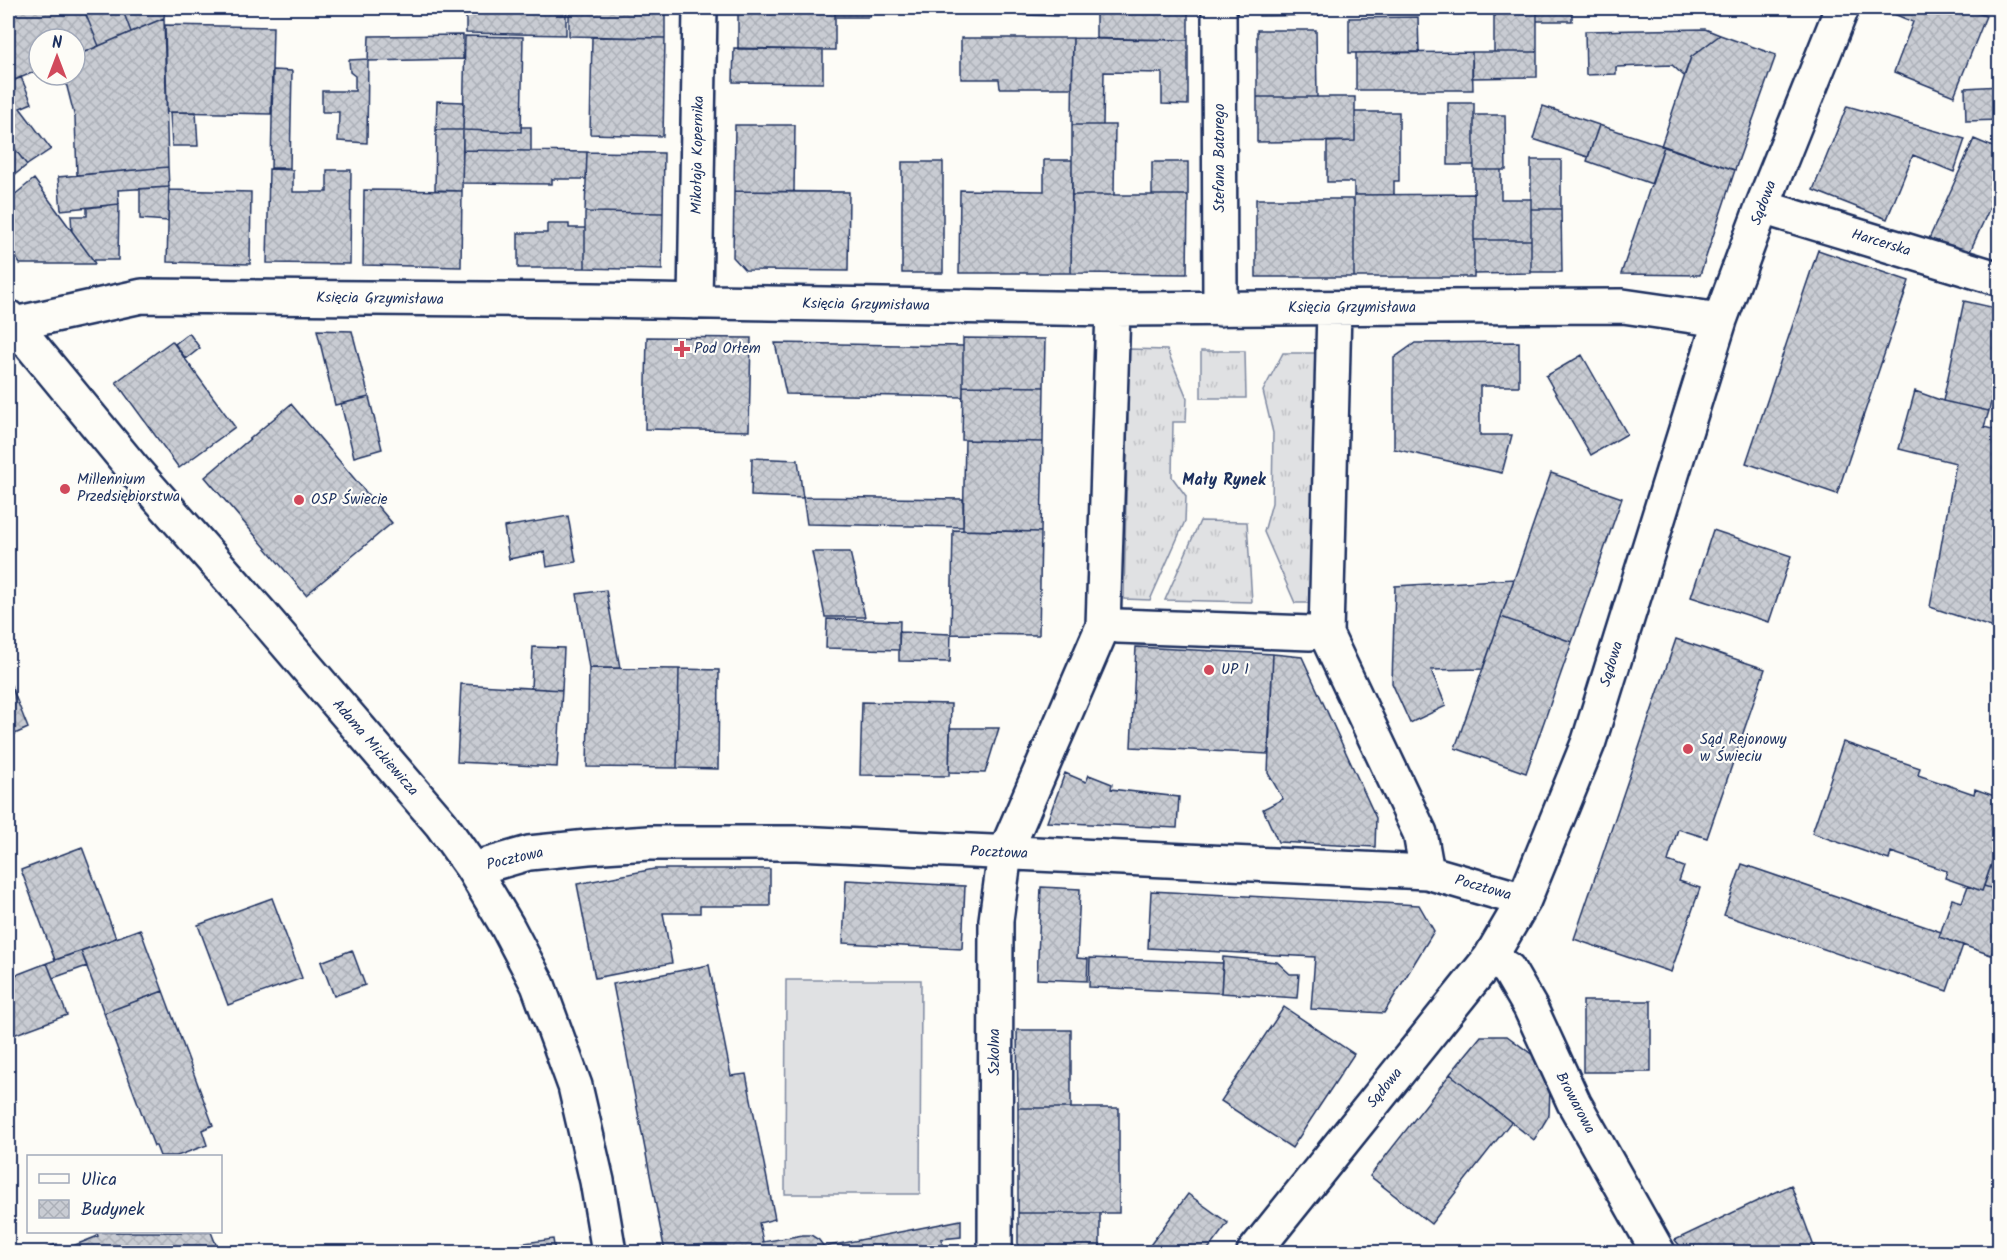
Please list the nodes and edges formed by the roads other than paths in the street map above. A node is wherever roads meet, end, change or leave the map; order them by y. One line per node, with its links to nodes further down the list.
1 (700, 8): 6 (street, Mikołaja Kopernika)
2 (1219, 8): 8 (street, Stefana Batorego)
3 (1842, 8): 4 (street, Sądowa)
4 (1762, 207): 5 (street, Harcerska); 10 (street, Sądowa)
5 (2000, 279)
6 (695, 302): 7 (street, Księcia Grzymisława); 11 (street, Księcia Grzymisława)
7 (1113, 309): 8 (street, Księcia Grzymisława); 14 (street, Szkolna)
8 (1220, 309): 9 (street, Księcia Grzymisława)
9 (1334, 309): 10 (street, Księcia Grzymisława); 13 (street)
10 (1720, 320): 17 (street, Sądowa)
11 (11, 321): 15 (street, Adama Mickiewicza)
12 (1118, 626): 13 (street)
13 (1318, 633): 16 (street)
14 (1005, 853): 15 (street, Pocztowa); 16 (street, Pocztowa); 20 (street, Szkolna)
15 (473, 869): 19 (street, Adama Mickiewicza)
16 (1426, 872): 17 (street, Pocztowa)
17 (1524, 900): 18 (street, Sądowa)
18 (1490, 958): 21 (street, Sądowa); 22 (street, Browarowa)
19 (609, 1252)
20 (995, 1252)
21 (1254, 1252)
22 (1658, 1252)

